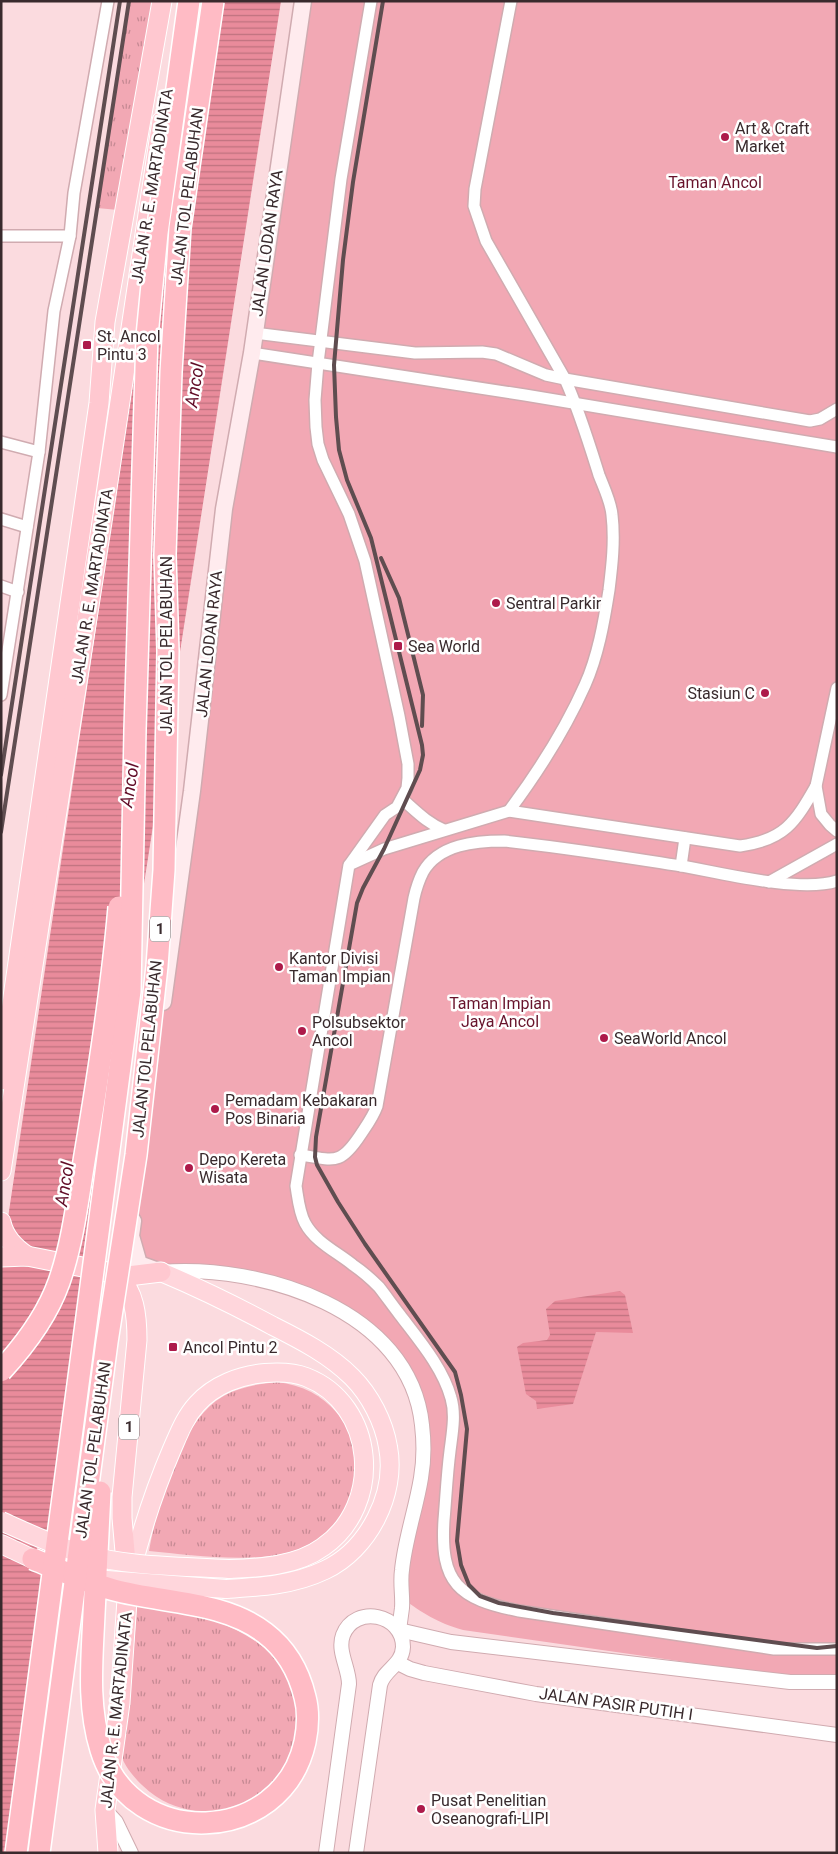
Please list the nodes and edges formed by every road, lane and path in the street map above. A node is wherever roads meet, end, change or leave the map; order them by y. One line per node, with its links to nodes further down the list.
1 (108, 1): 10 (street)
2 (162, 1): 40 (highway, JALAN R. E. MARTADINATA)
3 (181, 1): 42 (highway, JALAN R. E. MARTADINATA)
4 (189, 1): 28 (highway, JALAN TOL PELABUHAN / 1, bridge)
5 (213, 1): 48 (highway, JALAN TOL PELABUHAN / 1, bridge)
6 (303, 1): 11 (main road, JALAN LODAN RAYA)
7 (371, 1): 12 (street)
8 (511, 1): 15 (street)
9 (1, 236): 10 (street)
10 (70, 236): 20 (street)
11 (254, 333): 12 (street); 13 (main road, JALAN LODAN RAYA)
12 (321, 342): 14 (street); 15 (street)
13 (252, 353): 14 (street); 46 (main road, JALAN LODAN RAYA)
14 (318, 363): 16 (street); 30 (street)
15 (565, 379): 16 (street); 17 (street)
16 (576, 403): 19 (street); 31 (street)
17 (837, 409)
18 (1, 442): 20 (street)
19 (837, 448)
20 (39, 452): 22 (street)
21 (1, 519): 22 (street)
22 (27, 527): 24 (street)
23 (1, 586): 24 (street)
24 (18, 592): 25 (street)
25 (6, 632): 27 (street)
26 (837, 688): 29 (street)
27 (2, 689)
28 (135, 730): 49 (highway, bridge); 60 (highway, JALAN TOL PELABUHAN / 1, bridge)
29 (816, 786): 33 (street); 34 (street)
30 (402, 799): 32 (street); 36 (street)
31 (509, 812): 32 (street); 34 (street)
32 (444, 830): 36 (street)
33 (837, 831)
34 (685, 838): 37 (street)
35 (837, 844): 39 (street)
36 (348, 865): 41 (street)
37 (681, 866): 39 (street); 41 (street)
38 (837, 881): 39 (street)
39 (769, 882)
40 (1, 1080)
41 (300, 1155): 55 (street)
42 (1, 1172)
43 (1, 1222): 44 (highway)
44 (27, 1256): 45 (highway); 47 (highway, bridge)
45 (1, 1257)
46 (161, 1272): 47 (highway); 52 (main road, bridge); 54 (street)
47 (115, 1274): 53 (highway, JALAN R. E. MARTADINATA / 1)
48 (107, 1342): 52 (highway, bridge); 61 (highway, JALAN TOL PELABUHAN / 1, bridge)
49 (1, 1371)
50 (1, 1521): 53 (main road, bridge)
51 (1, 1544): 52 (main road)
52 (33, 1559)
53 (128, 1585): 59 (highway, JALAN R. E. MARTADINATA / 1)
54 (398, 1630): 56 (street); 57 (street); 64 (street)
55 (837, 1649)
56 (398, 1663): 58 (street, JALAN PASIR PUTIH I); 65 (street)
57 (837, 1682)
58 (837, 1735)
59 (105, 1810): 62 (highway, JALAN R. E. MARTADINATA / 1); 63 (street)
60 (16, 1853)
61 (39, 1853)
62 (108, 1853)
63 (130, 1853)
64 (326, 1853)
65 (356, 1853)

